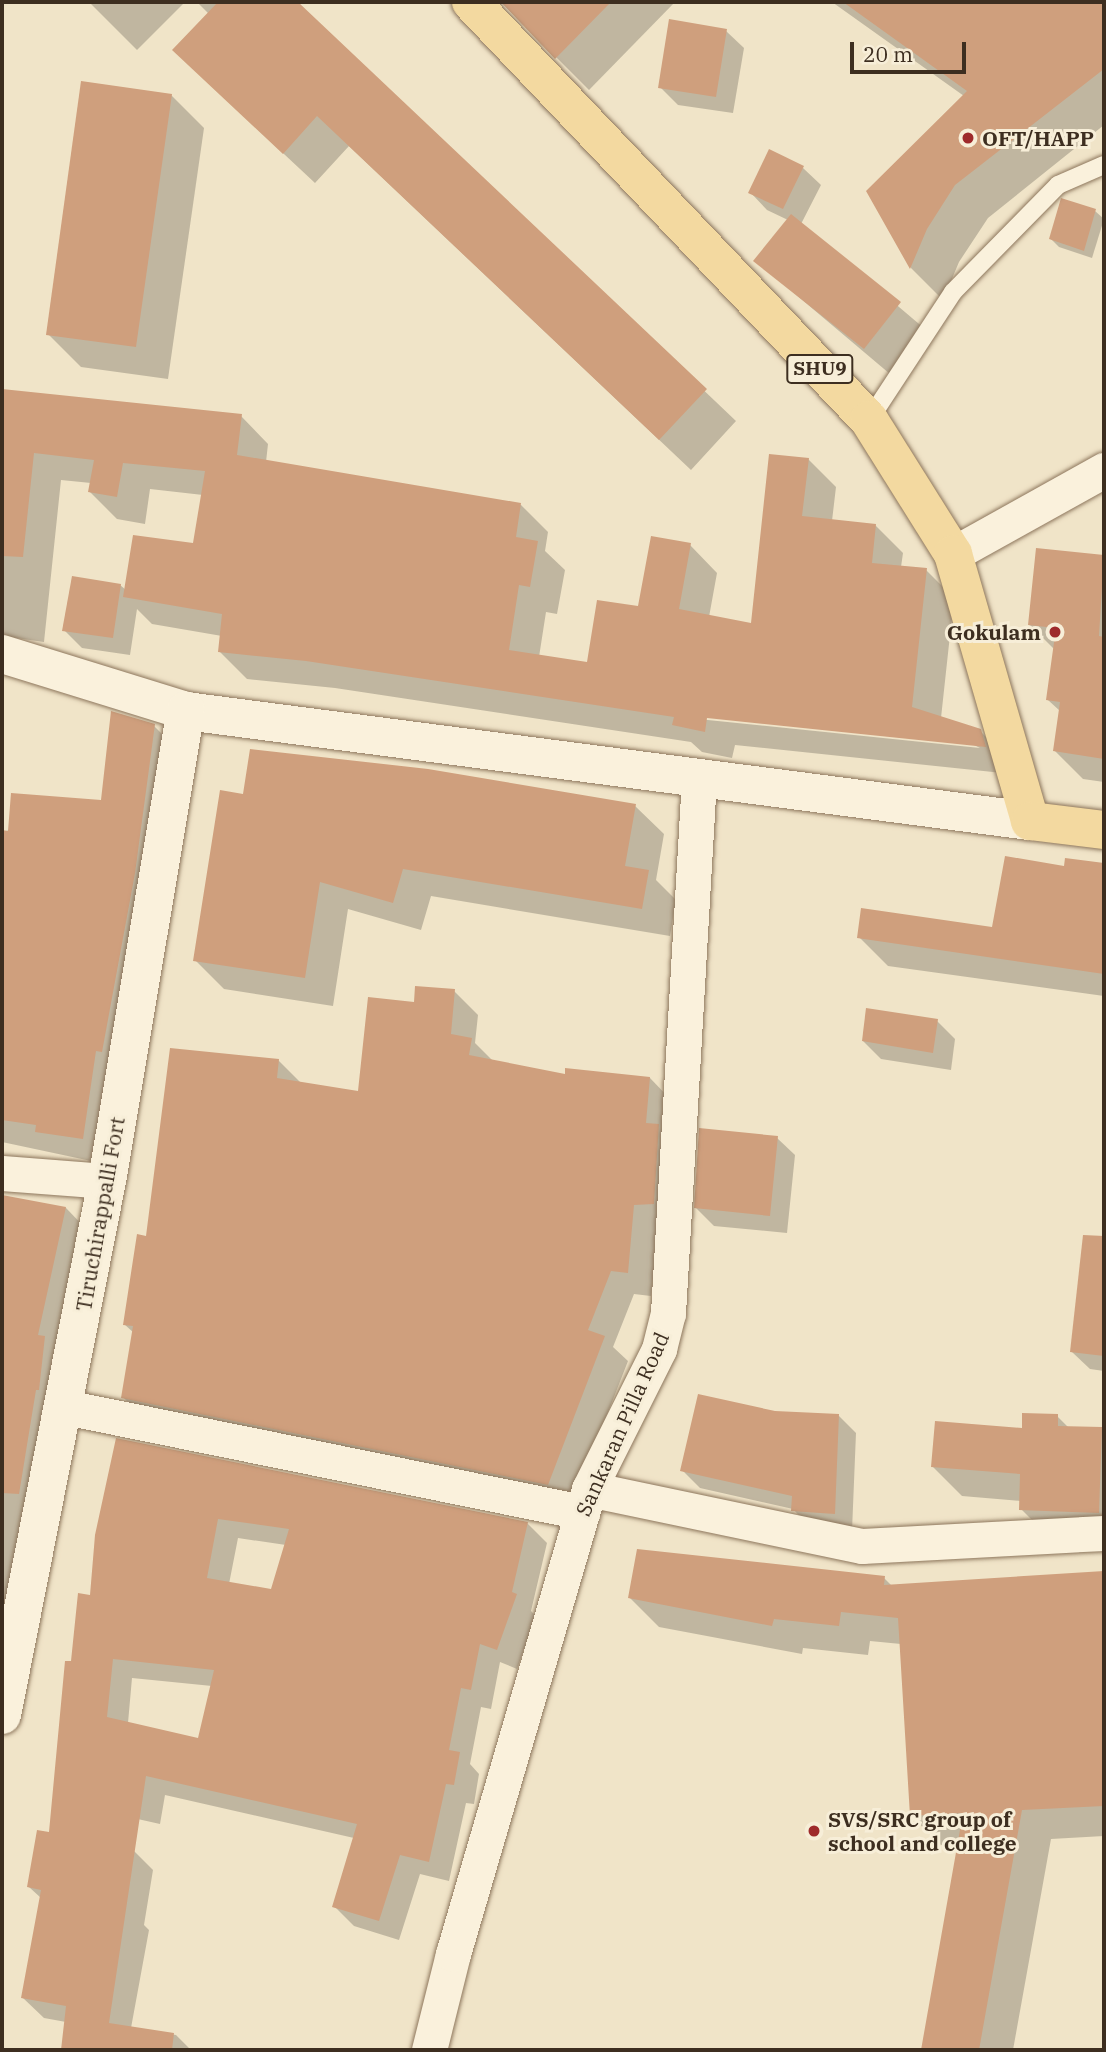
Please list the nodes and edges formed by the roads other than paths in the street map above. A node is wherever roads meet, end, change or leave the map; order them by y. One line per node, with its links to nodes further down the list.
1 (471, 2): 3 (main road, SHU9)
2 (1104, 165): 3 (lane)
3 (869, 420): 5 (main road, SHU9)
4 (1104, 470): 5 (street)
5 (953, 554): 9 (main road, SHU9)
6 (2, 654): 7 (street)
7 (186, 711): 8 (street); 12 (street, Tiruchirappalli Fort)
8 (699, 778): 9 (street); 14 (street, Sankaran Pilla Road)
9 (1030, 821): 10 (main road)
10 (1104, 830)
11 (2, 1173): 12 (street)
12 (107, 1181): 13 (street, Tiruchirappalli Fort)
13 (65, 1407): 14 (street); 16 (street, Tiruchirappalli Fort)
14 (585, 1500): 15 (street); 17 (street, Sankaran Pilla Road)
15 (1104, 1533)
16 (2, 1715)
17 (429, 2050)

